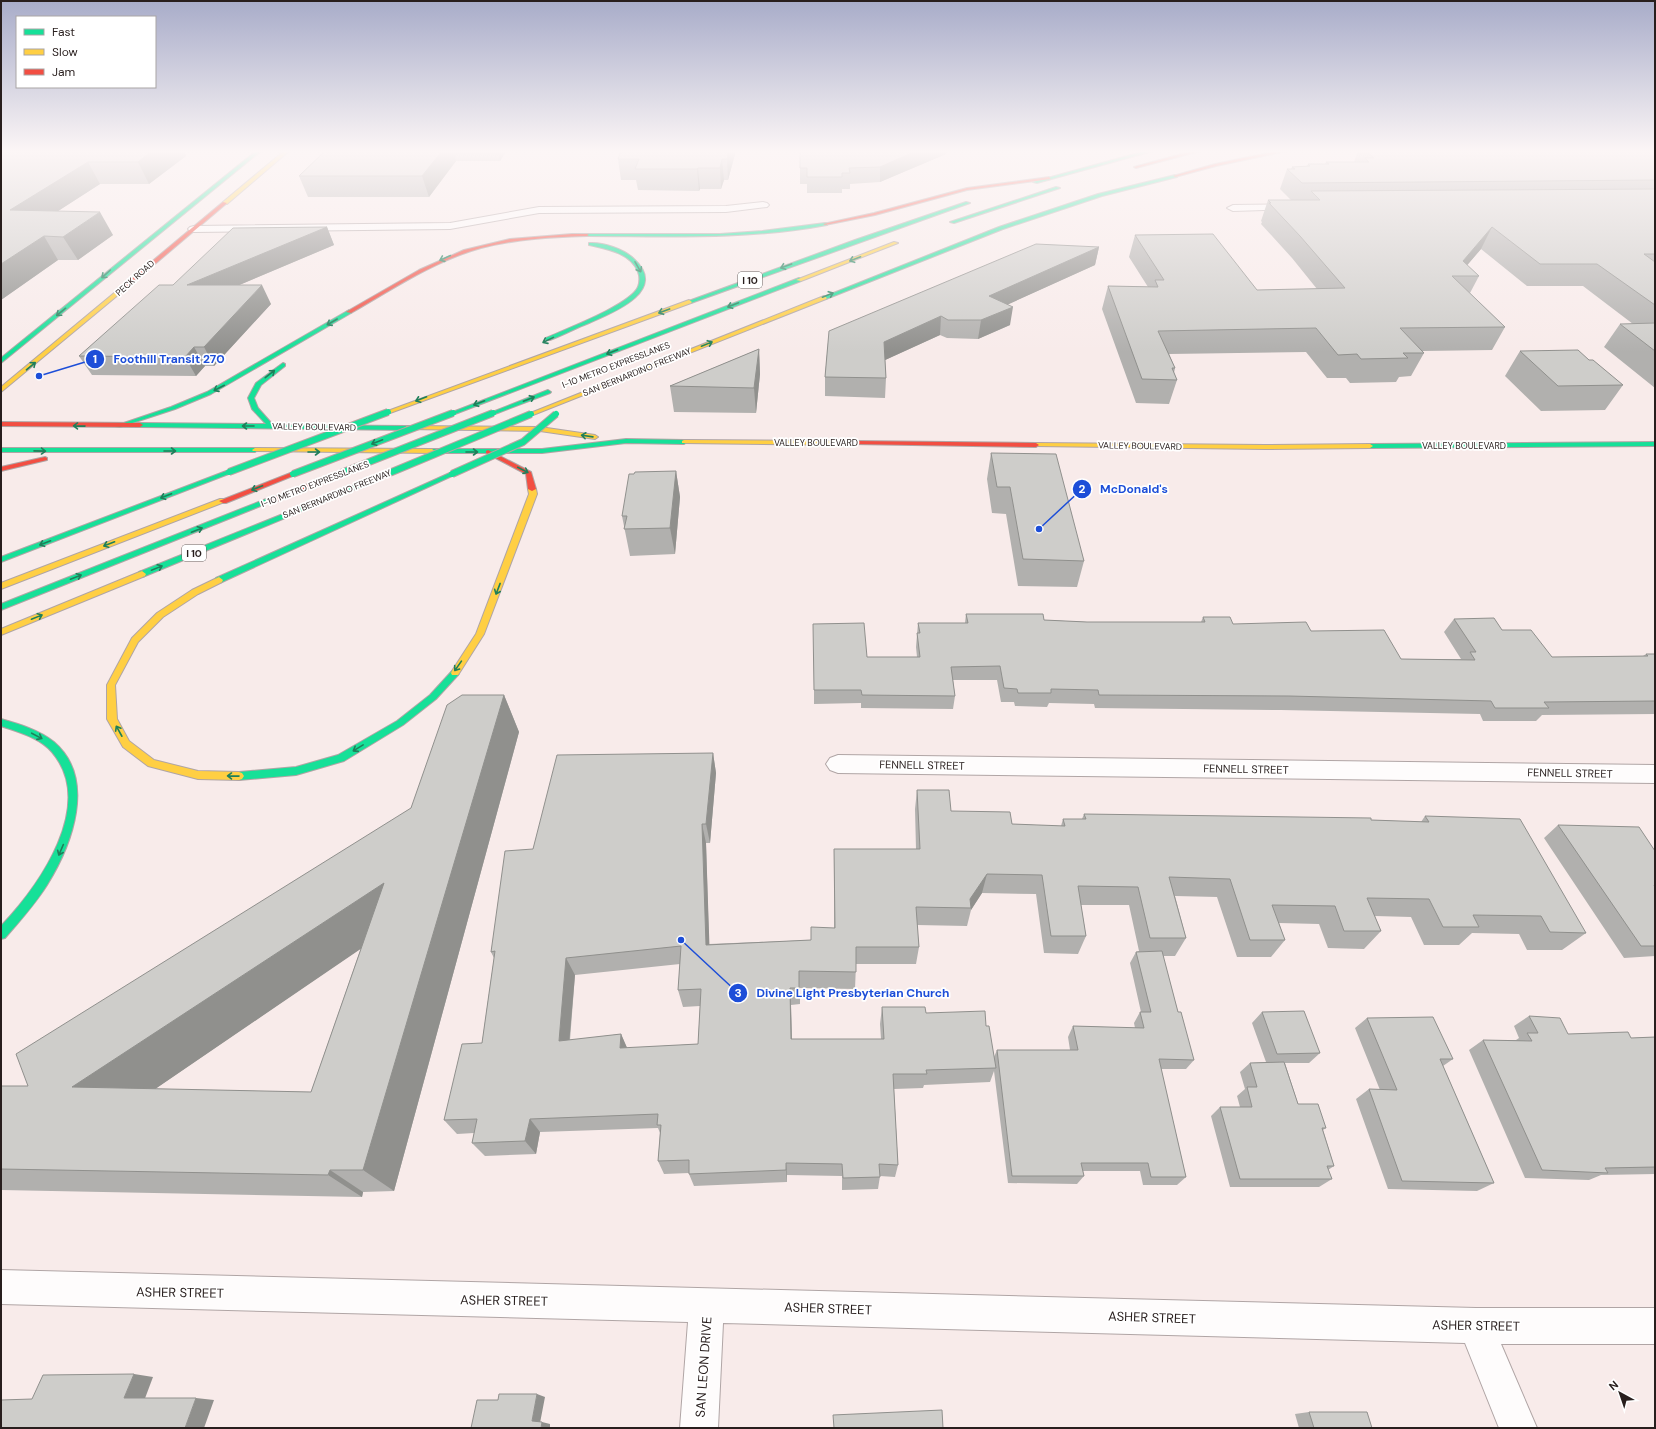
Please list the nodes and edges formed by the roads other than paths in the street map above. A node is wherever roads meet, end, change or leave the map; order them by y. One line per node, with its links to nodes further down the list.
1 (177, 218): 17 (main road, PECK ROAD, one-way to 17)
2 (208, 218): 11 (main road, PECK ROAD)
3 (496, 218): 11 (street)
4 (853, 218): 23 (main road, one-way to 23)
5 (926, 218): 18 (main road, I 10, one-way to 18)
6 (967, 218): 10 (main road)
7 (1006, 218): 9 (main road)
8 (1033, 218): 21 (main road, SAN BERNARDINO FREEWAY / I 10, one-way to 8)
9 (987, 224)
10 (942, 226)
11 (194, 229): 20 (main road, PECK ROAD, one-way to 11)
12 (906, 239): 32 (main road, I-10 METRO EXPRESSLANES, one-way to 32, bridge)
13 (439, 272): 14 (main road, one-way to 14)
14 (543, 342)
15 (516, 356): 18 (main road)
16 (289, 360): 24 (main road, one-way to 16)
17 (1, 361)
18 (454, 387): 31 (main road, I 10, one-way to 31, bridge)
19 (560, 387): 33 (main road, I-10 METRO EXPRESSLANES, one-way to 19, bridge)
20 (1, 390)
21 (567, 400): 29 (main road, one-way to 21, bridge); 34 (main road, SAN BERNARDINO FREEWAY / I 10, one-way to 21, bridge)
22 (1, 424): 23 (main road, VALLEY BOULEVARD, one-way to 22)
23 (118, 426): 24 (main road, VALLEY BOULEVARD, one-way to 23)
24 (271, 426): 25 (main road, VALLEY BOULEVARD, one-way to 24)
25 (626, 441): 26 (main road, VALLEY BOULEVARD); 29 (main road, VALLEY BOULEVARD)
26 (1655, 444)
27 (1, 450): 28 (main road, VALLEY BOULEVARD, one-way to 28)
28 (82, 451): 29 (main road, VALLEY BOULEVARD, one-way to 29); 30 (main road)
29 (488, 452)
30 (1, 469)
31 (1, 560)
32 (1, 586)
33 (1, 607)
34 (1, 632)
35 (1, 722): 38 (main road, one-way to 38)
36 (838, 764): 37 (street, FENNELL STREET)
37 (1655, 774)
38 (1, 934)
39 (1, 1287): 40 (street, ASHER STREET)
40 (707, 1305): 41 (street, ASHER STREET); 43 (street, SAN LEON DRIVE)
41 (1476, 1326): 42 (street, ASHER STREET); 44 (street)
42 (1655, 1326)
43 (700, 1428)
44 (1518, 1428)

